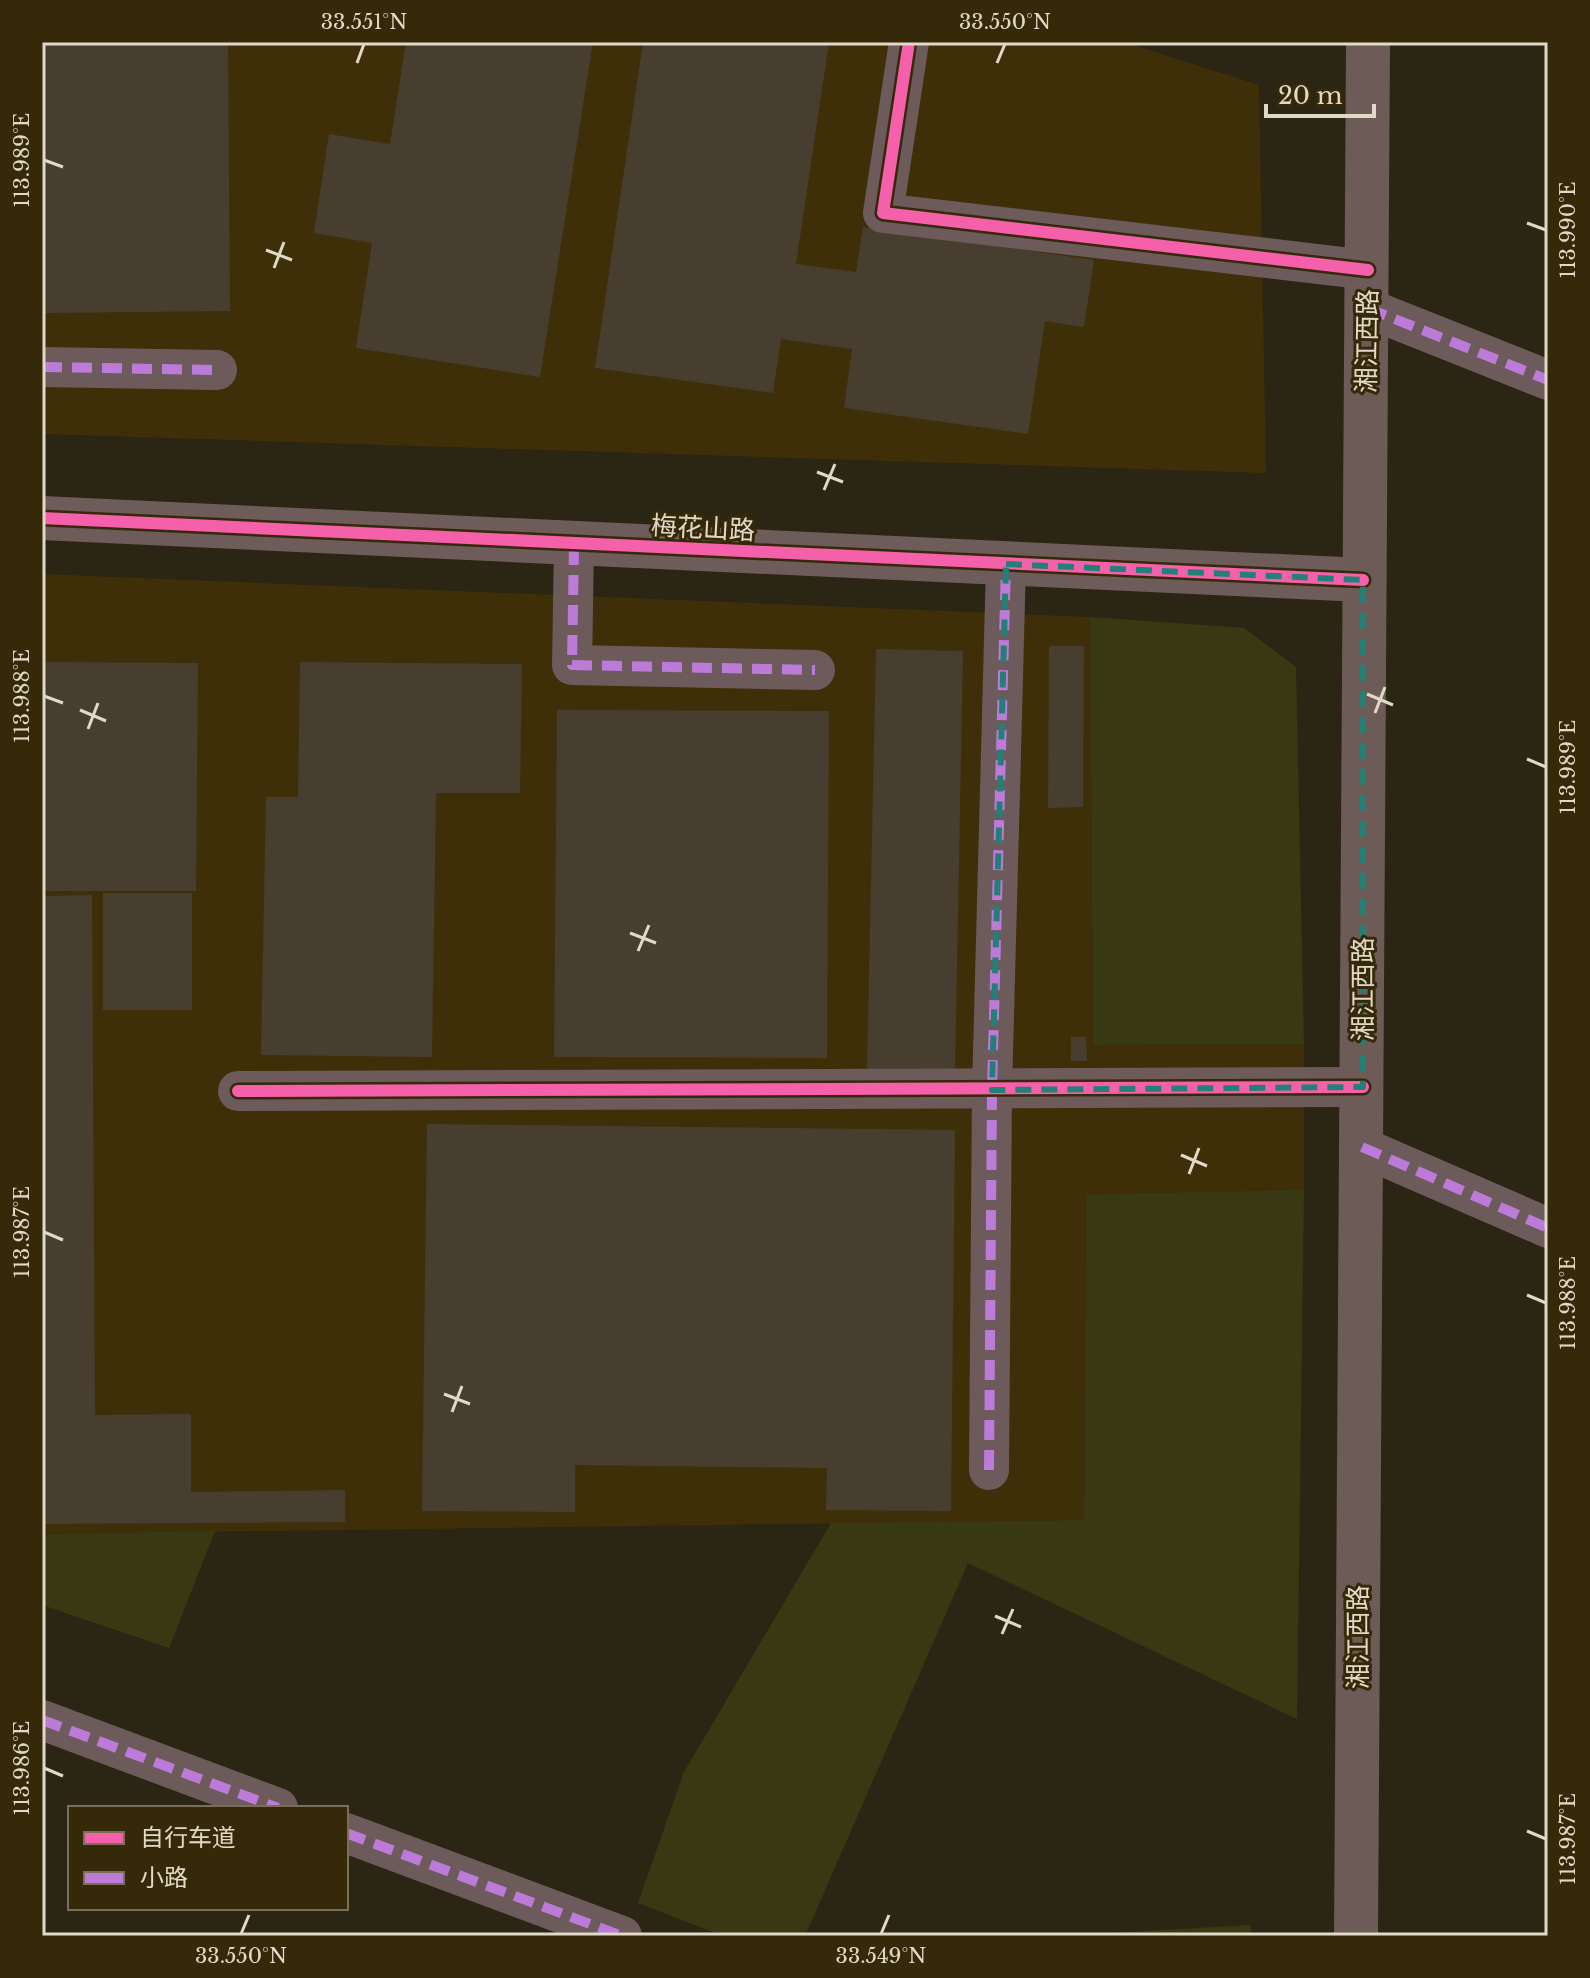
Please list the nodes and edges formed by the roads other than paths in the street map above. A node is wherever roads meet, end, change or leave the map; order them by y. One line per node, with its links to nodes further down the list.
1 (909, 42): 3 (street)
2 (1368, 42): 3 (main road, 湘江西路)
3 (1368, 289): 6 (street); 10 (main road, 湘江西路)
4 (42, 367): 5 (street)
5 (217, 370)
6 (1548, 380)
7 (42, 518): 8 (street, 梅花山路)
8 (574, 545): 9 (street, 梅花山路); 11 (street)
9 (1006, 564): 10 (street, 梅花山路); 13 (street)
10 (1363, 580): 12 (main road, 湘江西路)
11 (815, 670)
12 (1363, 1087): 13 (street); 15 (main road, 湘江西路)
13 (992, 1090): 14 (street); 17 (street)
14 (238, 1091)
15 (1362, 1147): 16 (street); 22 (main road, 湘江西路)
16 (1548, 1228)
17 (989, 1470)
18 (42, 1720): 19 (street)
19 (273, 1806)
20 (348, 1834): 21 (street)
21 (622, 1936)
22 (1356, 1936)

